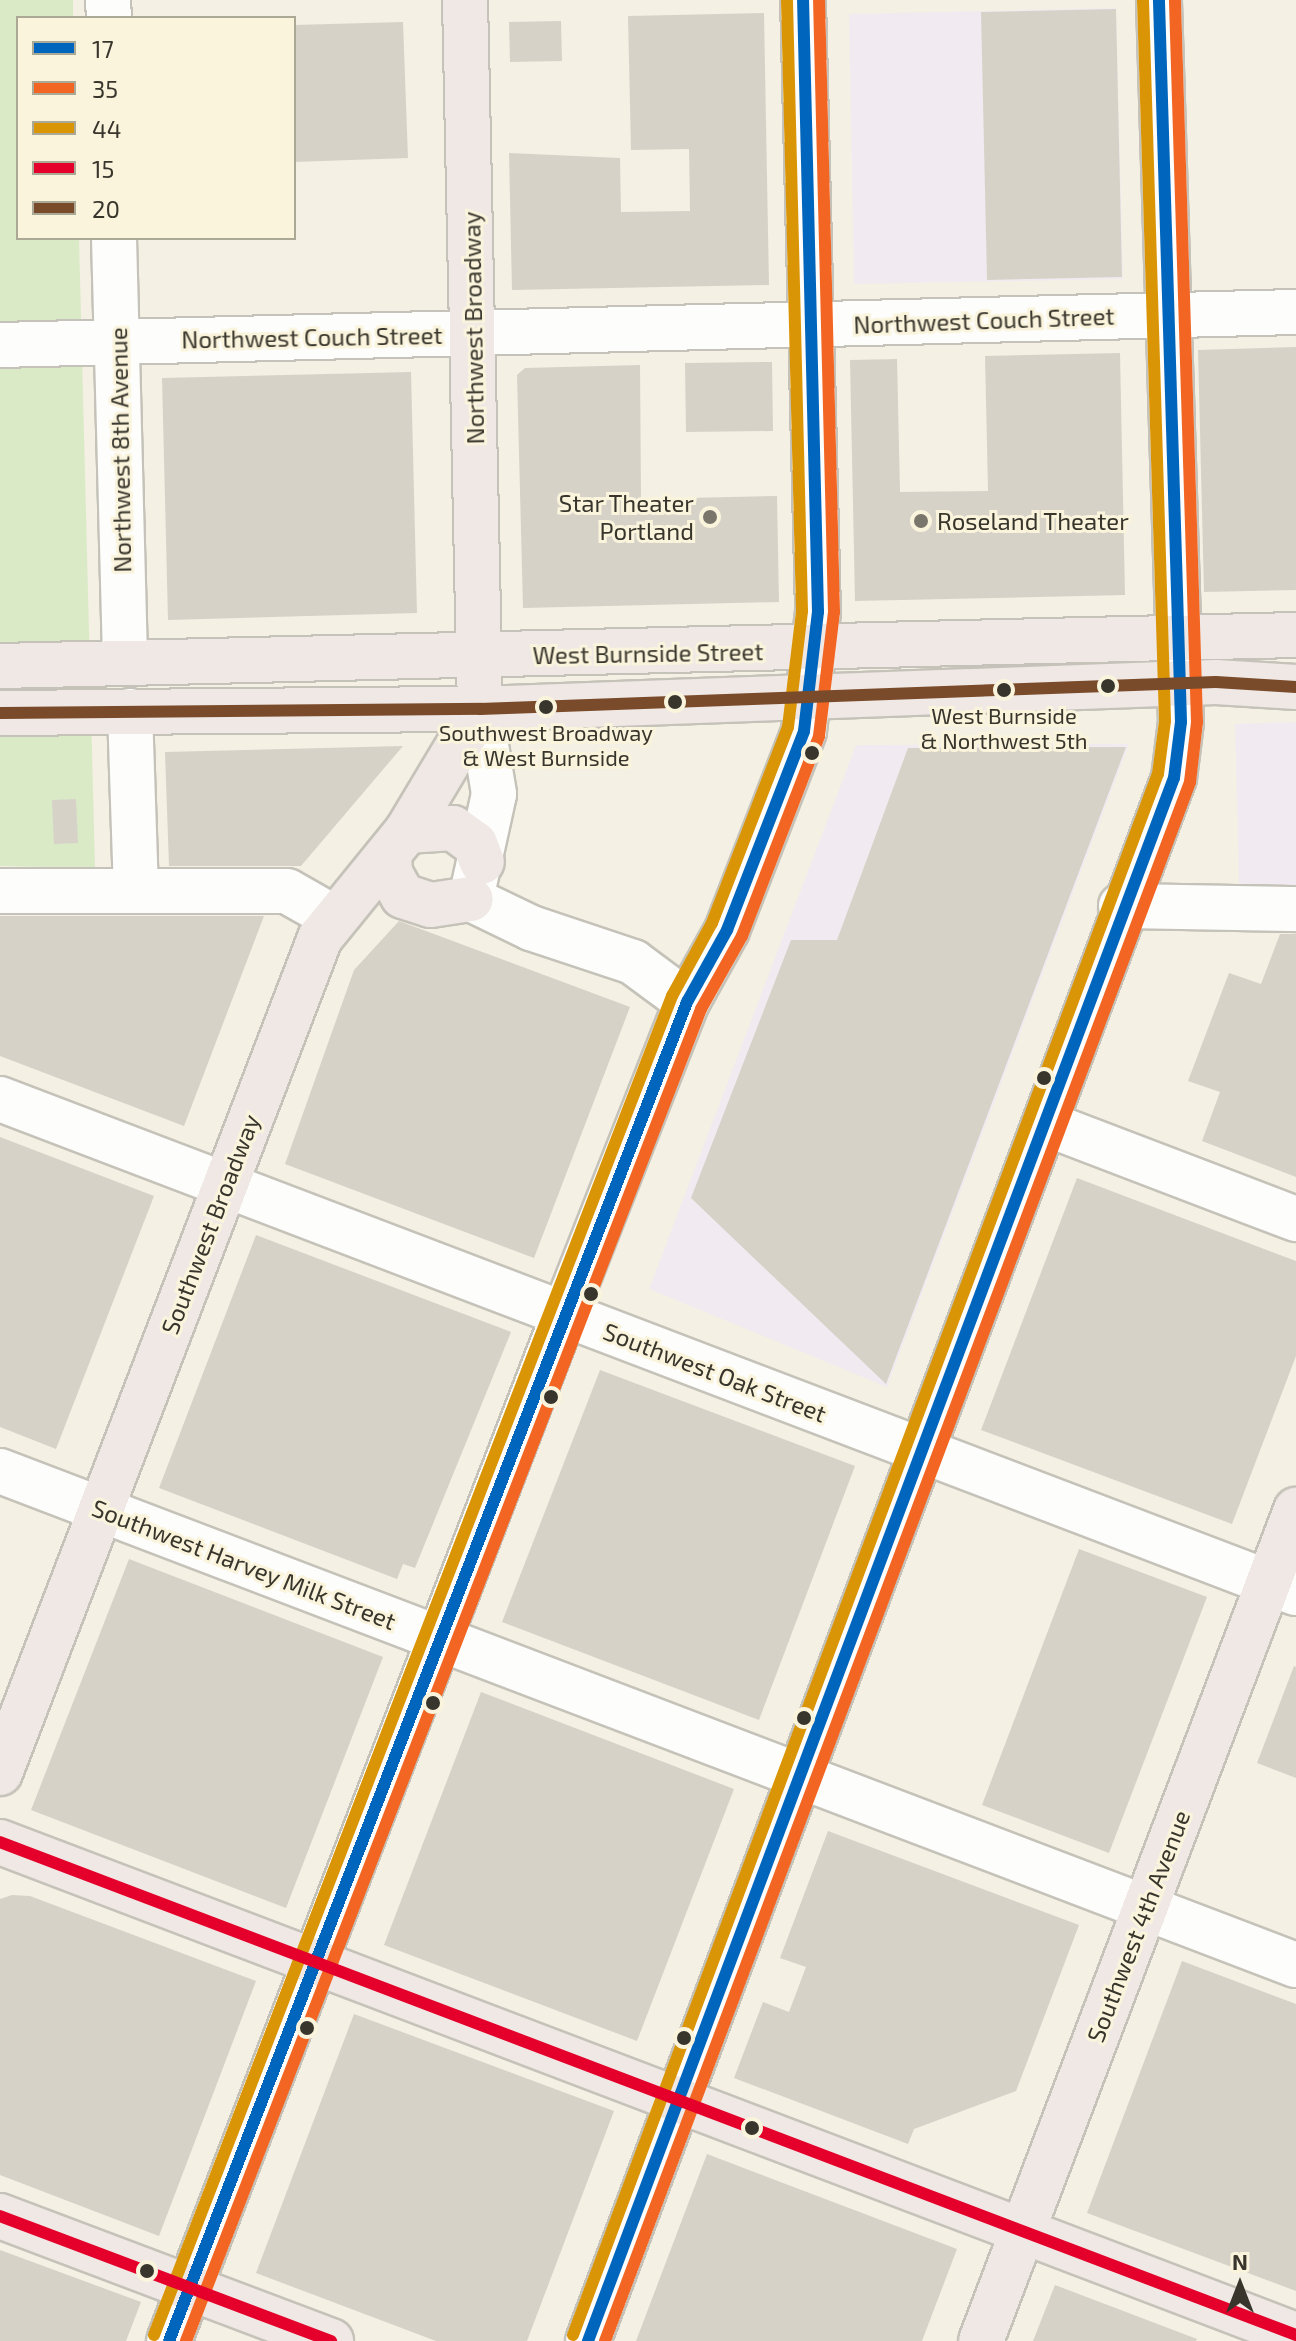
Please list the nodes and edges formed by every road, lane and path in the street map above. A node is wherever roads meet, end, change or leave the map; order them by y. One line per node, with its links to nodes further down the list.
1 (465, 0): 8 (main road, Northwest Broadway)
2 (803, 0): 7 (street)
3 (1159, 0): 6 (street)
4 (114, 240): 9 (street, Northwest 8th Avenue)
5 (1296, 312): 6 (street, Northwest Couch Street)
6 (1165, 315): 7 (street, Northwest Couch Street); 12 (street)
7 (811, 324): 8 (street, Northwest Couch Street); 13 (street)
8 (474, 333): 9 (street, Northwest Couch Street); 14 (main road, Northwest Broadway)
9 (117, 342): 10 (street, Northwest Couch Street); 15 (street, Northwest 8th Avenue)
10 (0, 345)
11 (1296, 635): 12 (main road, West Burnside Street)
12 (1176, 639): 13 (main road, West Burnside Street); 17 (street)
13 (817, 649): 14 (main road, West Burnside Street); 19 (street)
14 (479, 656): 15 (main road, West Burnside Street); 20 (main road)
15 (125, 662): 16 (main road, West Burnside Street)
16 (0, 666)
17 (1179, 684): 18 (main road, West Burnside Street); 19 (main road, West Burnside Street); 27 (street)
18 (1296, 687)
19 (810, 698): 20 (main road, West Burnside Street); 30 (street)
20 (480, 709): 21 (main road, West Burnside Street); 23 (main road, Southwest Broadway); 24 (street)
21 (130, 711): 22 (main road, West Burnside Street); 25 (street)
22 (0, 713)
23 (398, 843): 24 (main road); 24 (main road); 29 (main road, Southwest Broadway)
24 (476, 880): 30 (street)
25 (136, 888): 26 (street); 29 (street)
26 (0, 891)
27 (1121, 906): 28 (street); 32 (street)
28 (1296, 909)
29 (333, 917): 33 (main road, Southwest Broadway)
30 (687, 1002): 35 (street)
31 (0, 1099): 33 (street, Southwest Oak Street)
32 (1047, 1124): 34 (street); 36 (street)
33 (225, 1185): 35 (street, Southwest Oak Street); 38 (main road, Southwest Broadway)
34 (1296, 1219)
35 (564, 1314): 36 (street, Southwest Oak Street); 41 (street)
36 (924, 1451): 40 (street, Southwest Oak Street); 43 (street)
37 (0, 1471): 38 (street, Southwest Harvey Milk Street)
38 (101, 1509): 41 (street, Southwest Harvey Milk Street); 42 (main road, Southwest Broadway)
39 (1296, 1510): 40 (main road, Southwest 4th Avenue)
40 (1282, 1587): 45 (main road, Southwest 4th Avenue)
41 (438, 1638): 43 (street, Southwest Harvey Milk Street); 46 (street)
42 (0, 1773)
43 (804, 1777): 45 (street, Southwest Harvey Milk Street); 48 (street)
44 (0, 1842): 46 (main road)
45 (1145, 1908): 47 (street, Southwest Harvey Milk Street); 50 (main road, Southwest 4th Avenue)
46 (314, 1961): 48 (main road); 51 (street)
47 (1296, 1965)
48 (681, 2101): 50 (main road); 55 (street)
49 (0, 2216): 51 (main road)
50 (1023, 2231): 52 (main road); 56 (main road, Southwest 4th Avenue)
51 (189, 2287): 53 (street); 54 (main road)
52 (1296, 2335)
53 (169, 2341)
54 (331, 2341)
55 (588, 2341)
56 (981, 2341)

